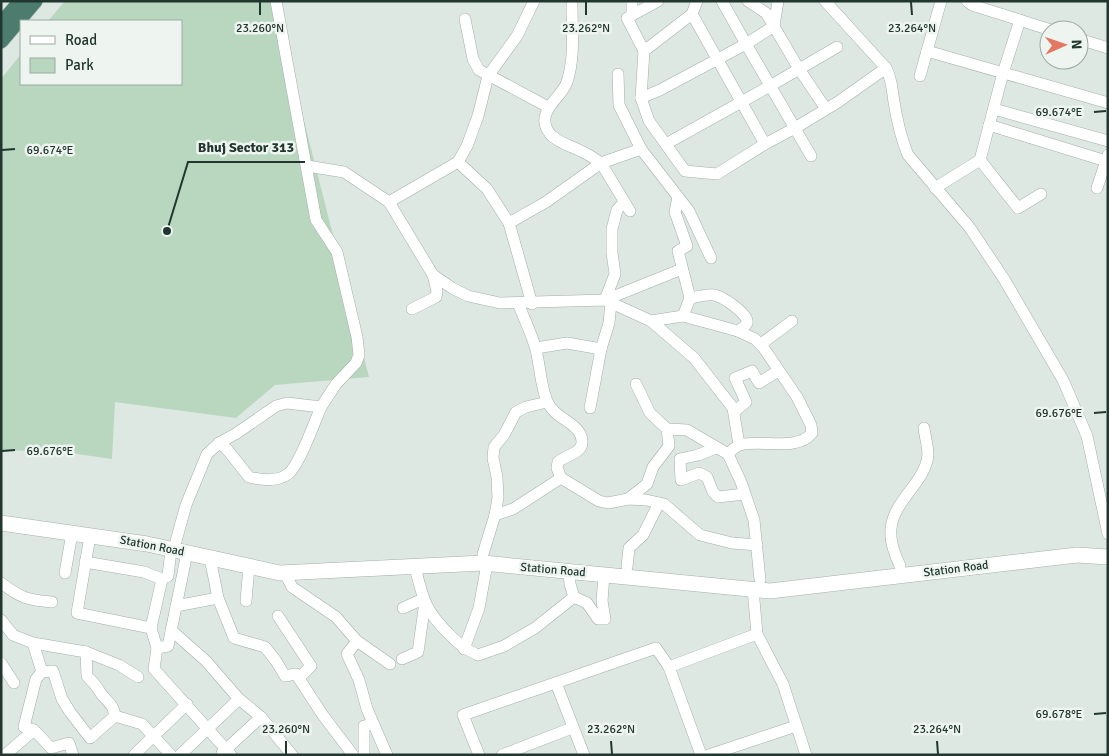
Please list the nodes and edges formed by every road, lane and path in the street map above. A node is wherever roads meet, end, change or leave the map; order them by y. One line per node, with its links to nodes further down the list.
1 (20, 1): 19 (highway)
2 (35, 1): 22 (highway)
3 (276, 1): 54 (street)
4 (534, 1): 34 (street)
5 (632, 1): 16 (street)
6 (658, 1): 16 (street)
7 (697, 1): 15 (street)
8 (722, 1): 24 (street)
9 (748, 1): 20 (street)
10 (778, 1): 20 (street)
11 (825, 1): 30 (street)
12 (941, 1): 28 (street)
13 (967, 1): 18 (street)
14 (572, 5): 40 (street)
15 (692, 14): 27 (street); 29 (street)
16 (632, 16): 27 (street)
17 (465, 19): 34 (street)
18 (1020, 20): 21 (street); 32 (street)
19 (1, 24)
20 (774, 26): 24 (street); 31 (street)
21 (1039, 26)
22 (1, 41)
23 (1089, 42): 26 (street)
24 (746, 44): 29 (street); 36 (street)
25 (837, 47): 31 (street)
26 (1108, 48)
27 (644, 51): 37 (street)
28 (927, 52): 32 (street); 35 (street)
29 (717, 60): 37 (street); 38 (street)
30 (886, 68): 41 (street); 55 (street)
31 (800, 70): 36 (street); 41 (street)
32 (1003, 73): 39 (street); 42 (street)
33 (618, 74): 48 (street)
34 (488, 76): 40 (street); 51 (street)
35 (920, 76)
36 (770, 86): 38 (street); 44 (street)
37 (641, 98): 46 (street)
38 (741, 102): 46 (street); 47 (street)
39 (1108, 103)
40 (548, 107): 52 (street)
41 (826, 109): 44 (street)
42 (994, 109): 43 (street); 45 (street)
43 (989, 125): 50 (street); 53 (street)
44 (795, 128): 47 (street); 49 (street)
45 (1108, 141)
46 (666, 144): 47 (street)
47 (765, 144)
48 (641, 149): 52 (street); 58 (street)
49 (811, 156)
50 (980, 160): 55 (street); 57 (street)
51 (458, 162): 59 (street); 60 (street)
52 (601, 163): 60 (street); 65 (street)
53 (1106, 165): 56 (street)
54 (307, 166): 59 (street); 79 (street)
55 (934, 188): 96 (street)
56 (1098, 188)
57 (1041, 194)
58 (678, 197): 61 (street); 62 (street)
59 (389, 202): 63 (street)
60 (509, 223): 67 (street)
61 (711, 258)
62 (682, 269): 64 (street); 65 (street)
63 (433, 275): 66 (street); 68 (street)
64 (690, 298): 69 (street); 72 (street)
65 (608, 302): 67 (street); 70 (street); 75 (street)
66 (518, 303): 67 (street); 74 (street)
67 (532, 304)
68 (412, 309)
69 (683, 316): 70 (street); 72 (street)
70 (651, 321): 81 (street)
71 (792, 321): 73 (street)
72 (738, 331): 73 (street)
73 (760, 344): 76 (street)
74 (536, 348): 75 (street); 78 (street)
75 (601, 349): 80 (street)
76 (778, 371): 81 (street); 85 (street)
77 (636, 384): 83 (street)
78 (547, 402): 88 (street); 93 (street)
79 (321, 407): 84 (street); 84 (street)
80 (590, 408)
81 (734, 412): 85 (street)
82 (924, 428): 107 (street)
83 (667, 430): 86 (street); 90 (street)
84 (219, 443): 98 (street)
85 (739, 445): 87 (street)
86 (716, 448): 87 (street); 89 (street)
87 (728, 454): 89 (street)
88 (561, 478): 90 (street); 93 (street)
89 (745, 494): 99 (street)
90 (628, 500): 91 (street)
91 (659, 503): 99 (street); 109 (street)
92 (1, 513): 98 (street, Station Road)
93 (495, 515): 104 (street)
94 (1, 522): 95 (street, Station Road)
95 (72, 533): 97 (street, Station Road); 112 (street)
96 (1108, 534)
97 (90, 536): 98 (street, Station Road); 105 (street)
98 (173, 545): 101 (street, Station Road); 104 (street, Station Road); 114 (street)
99 (757, 545): 116 (street)
100 (1108, 546): 107 (street, Station Road)
101 (187, 553): 103 (street, Station Road); 122 (street)
102 (1108, 557): 116 (street, Station Road)
103 (210, 558): 106 (street, Station Road); 118 (street)
104 (485, 559): 108 (street, Station Road); 109 (street, Station Road); 110 (street, Station Road); 132 (street)
105 (86, 562): 114 (street); 126 (street)
106 (249, 566): 111 (street, Station Road); 120 (street)
107 (900, 566): 116 (street, Station Road)
108 (415, 567): 111 (street, Station Road); 119 (street)
109 (627, 568): 116 (street, Station Road)
110 (569, 572): 113 (street, Station Road); 117 (street)
111 (285, 573): 129 (street)
112 (64, 574)
113 (604, 575): 116 (street, Station Road); 117 (street)
114 (162, 579): 126 (street)
115 (1, 584): 121 (street)
116 (757, 585): 128 (street)
117 (574, 597): 132 (street)
118 (218, 598): 122 (street); 140 (street)
119 (424, 600): 123 (street); 132 (street); 134 (street)
120 (246, 601)
121 (52, 602)
122 (176, 606): 127 (street)
123 (403, 608)
124 (278, 616): 140 (street)
125 (2, 624): 130 (street)
126 (151, 628): 131 (street)
127 (171, 630): 131 (street); 143 (street)
128 (757, 634): 137 (street); 148 (street)
129 (357, 641): 136 (street); 147 (street)
130 (33, 643): 133 (street); 138 (street)
131 (157, 648): 144 (street)
132 (464, 649)
133 (86, 652): 139 (street); 145 (street)
134 (402, 659)
135 (1, 663): 141 (street)
136 (390, 664)
137 (670, 666): 142 (street); 166 (street)
138 (42, 672): 145 (street); 151 (street)
139 (138, 677)
140 (299, 678): 160 (street)
141 (14, 683)
142 (556, 684): 150 (street); 163 (street)
143 (239, 699): 146 (street); 149 (street)
144 (187, 704): 149 (street); 152 (street)
145 (115, 716): 152 (street)
146 (261, 717): 154 (street); 159 (street)
147 (373, 724): 161 (street); 162 (street)
148 (796, 726): 167 (street); 168 (street)
149 (207, 728): 154 (street); 158 (street)
150 (572, 728): 164 (street); 165 (street)
151 (34, 730): 153 (street); 156 (street)
152 (154, 736): 155 (street); 157 (street)
153 (5, 751)
154 (226, 753)
155 (136, 754)
156 (73, 755)
157 (171, 755)
158 (180, 755)
159 (292, 755)
160 (353, 755)
161 (364, 755)
162 (387, 755)
163 (479, 755)
164 (502, 755)
165 (584, 755)
166 (701, 755)
167 (710, 755)
168 (806, 755)

